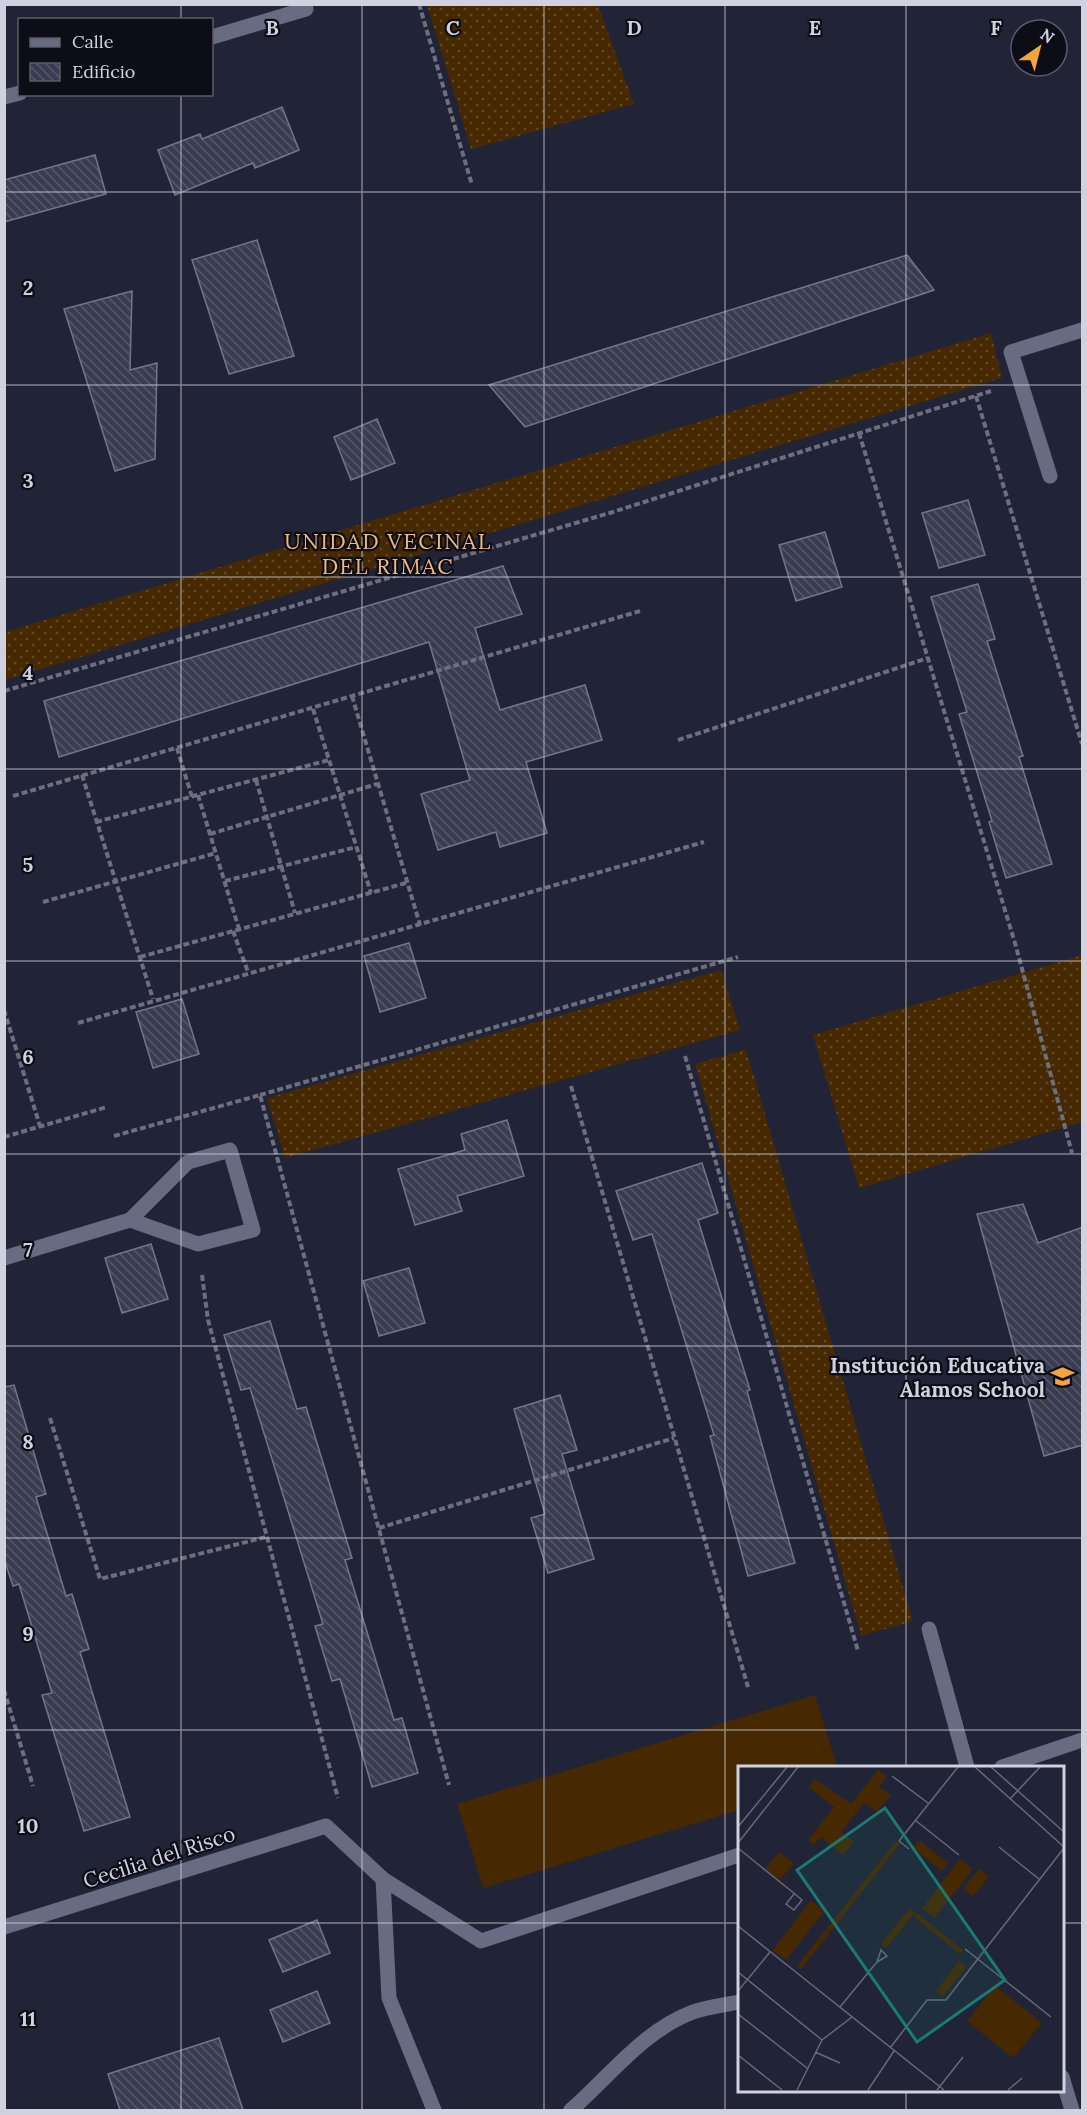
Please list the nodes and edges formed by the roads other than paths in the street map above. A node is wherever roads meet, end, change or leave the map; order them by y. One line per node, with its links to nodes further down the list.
1 (306, 9): 2 (street)
2 (213, 37)
3 (1083, 330): 4 (street)
4 (1050, 476)
5 (130, 1220): 5 (street); 6 (street)
6 (4, 1258)
7 (929, 1629): 9 (street)
8 (1083, 1740): 10 (street)
9 (967, 1766)
10 (1005, 1766)
11 (738, 1855): 12 (street)
12 (383, 1879): 13 (street, Cecilia del Risco); 16 (street)
13 (4, 1927)
14 (738, 2002): 17 (street)
15 (1063, 2080): 18 (street)
16 (434, 2110)
17 (571, 2110)
18 (1072, 2110)

